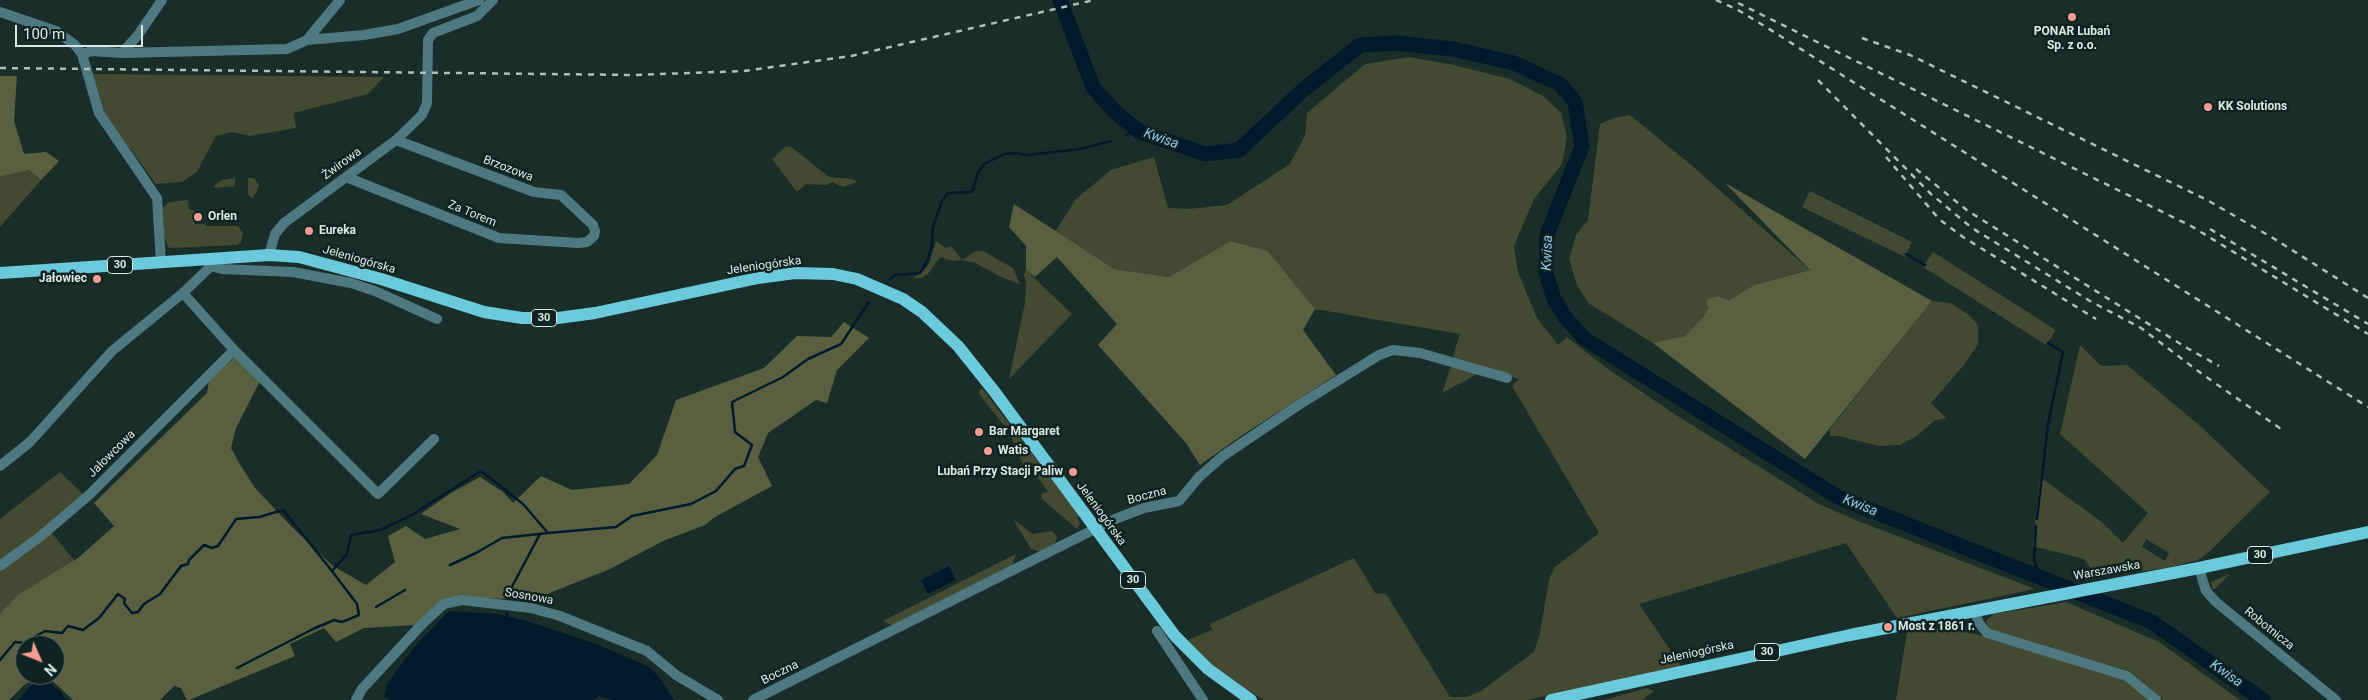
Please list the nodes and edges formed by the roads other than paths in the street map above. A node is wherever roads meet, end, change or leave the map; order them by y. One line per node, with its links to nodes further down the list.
1 (162, 0): 8 (street)
2 (340, 0): 6 (street)
3 (478, 0): 6 (street)
4 (493, 0): 9 (street, Żwirowa)
5 (0, 12): 7 (street)
6 (307, 40): 8 (street)
7 (82, 54): 8 (street); 13 (street)
8 (122, 54)
9 (396, 140): 10 (street, Żwirowa); 11 (street, Brzozowa)
10 (346, 177): 11 (street, Za Torem); 12 (street, Żwirowa)
11 (594, 236)
12 (269, 255): 14 (main road, Jeleniogórska / 30); 22 (main road, Jeleniogórska / 30)
13 (161, 263): 14 (main road, Jeleniogórska / 30); 15 (main road, 30)
14 (213, 263): 16 (street); 17 (street)
15 (0, 273)
16 (183, 293): 18 (street); 21 (street)
17 (437, 319)
18 (234, 350): 20 (street); 24 (street, Jałowcowa)
19 (1507, 378): 22 (street, Boczna)
20 (434, 439)
21 (0, 466)
22 (1094, 529): 32 (street, Boczna); 34 (main road, Jeleniogórska / 30)
23 (2368, 532): 25 (main road, Warszawska / 30)
24 (0, 566)
25 (2199, 568): 26 (main road, Warszawska / 30); 37 (street, Robotnicza)
26 (1979, 609): 28 (main road, Warszawska / 30); 36 (street)
27 (1157, 631): 33 (street)
28 (1850, 634): 29 (main road, Jeleniogórska / 30)
29 (1589, 696): 35 (main road, Jeleniogórska / 30)
30 (356, 700): 31 (street, Sosnowa)
31 (718, 700)
32 (753, 700)
33 (1204, 700)
34 (1251, 700)
35 (1550, 700)
36 (2156, 700)
37 (2336, 700)

